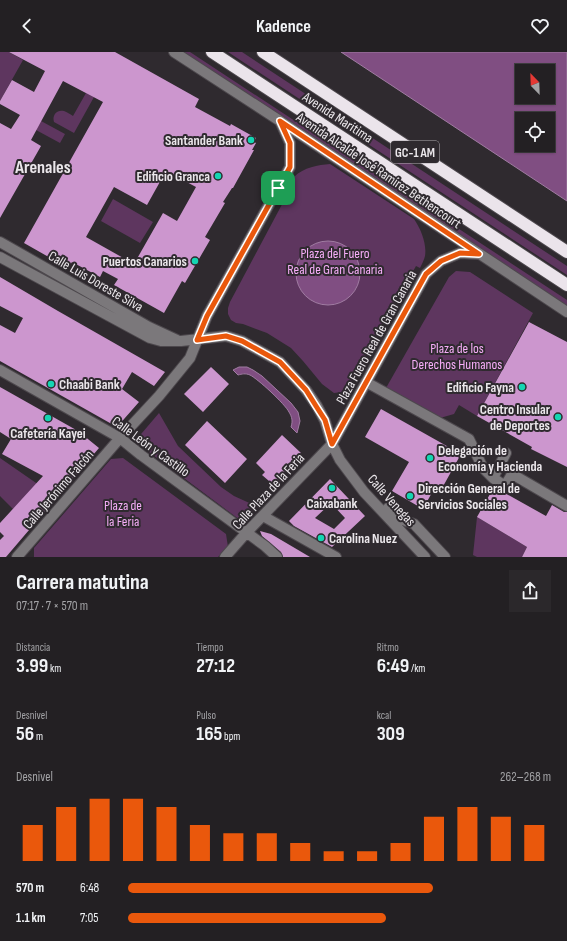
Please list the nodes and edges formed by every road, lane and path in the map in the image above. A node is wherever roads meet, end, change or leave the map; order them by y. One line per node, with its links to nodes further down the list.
1 (174, 52): 4 (street, Avenida Alcalde José Ramírez Bethencourt)
2 (212, 52): 9 (highway, Avenida Maritima / GC-1 AM)
3 (263, 52): 6 (highway, Avenida Maritima / GC-1 AM)
4 (280, 121): 7 (street, Avenida Alcalde José Ramírez Bethencourt); 11 (street)
5 (0, 242): 12 (street, Calle Luis Doreste Silva)
6 (567, 252)
7 (479, 254): 10 (street, Avenida Alcalde José Ramírez Bethencourt); 14 (street, Plaza Fuero Real de Gran Canaria)
8 (0, 257): 12 (street, Calle Luis Doreste Silva)
9 (567, 285)
10 (567, 312)
11 (197, 340): 12 (street, Calle Luis Doreste Silva); 15 (street); 16 (street, Calle Venegas)
12 (181, 341)
13 (0, 370): 15 (street, Calle León y Castillo)
14 (366, 382): 16 (street, Plaza Fuero Real de Gran Canaria); 19 (street)
15 (120, 438): 22 (street, Calle León y Castillo); 23 (street, Calle Jerónimo Falcón)
16 (332, 444): 18 (street, Calle Venegas); 21 (street, Calle Plaza de la Feria)
17 (506, 453): 19 (street)
18 (340, 460): 27 (street, Calle Venegas); 28 (street, Calle Venegas)
19 (493, 478): 20 (street)
20 (567, 506)
21 (263, 516): 22 (street, Calle Plaza de la Feria); 26 (street)
22 (247, 532): 24 (street, Calle Plaza de la Feria); 25 (street, Calle León y Castillo)
23 (18, 557)
24 (225, 557)
25 (277, 557)
26 (336, 557)
27 (425, 557)
28 (445, 557)

